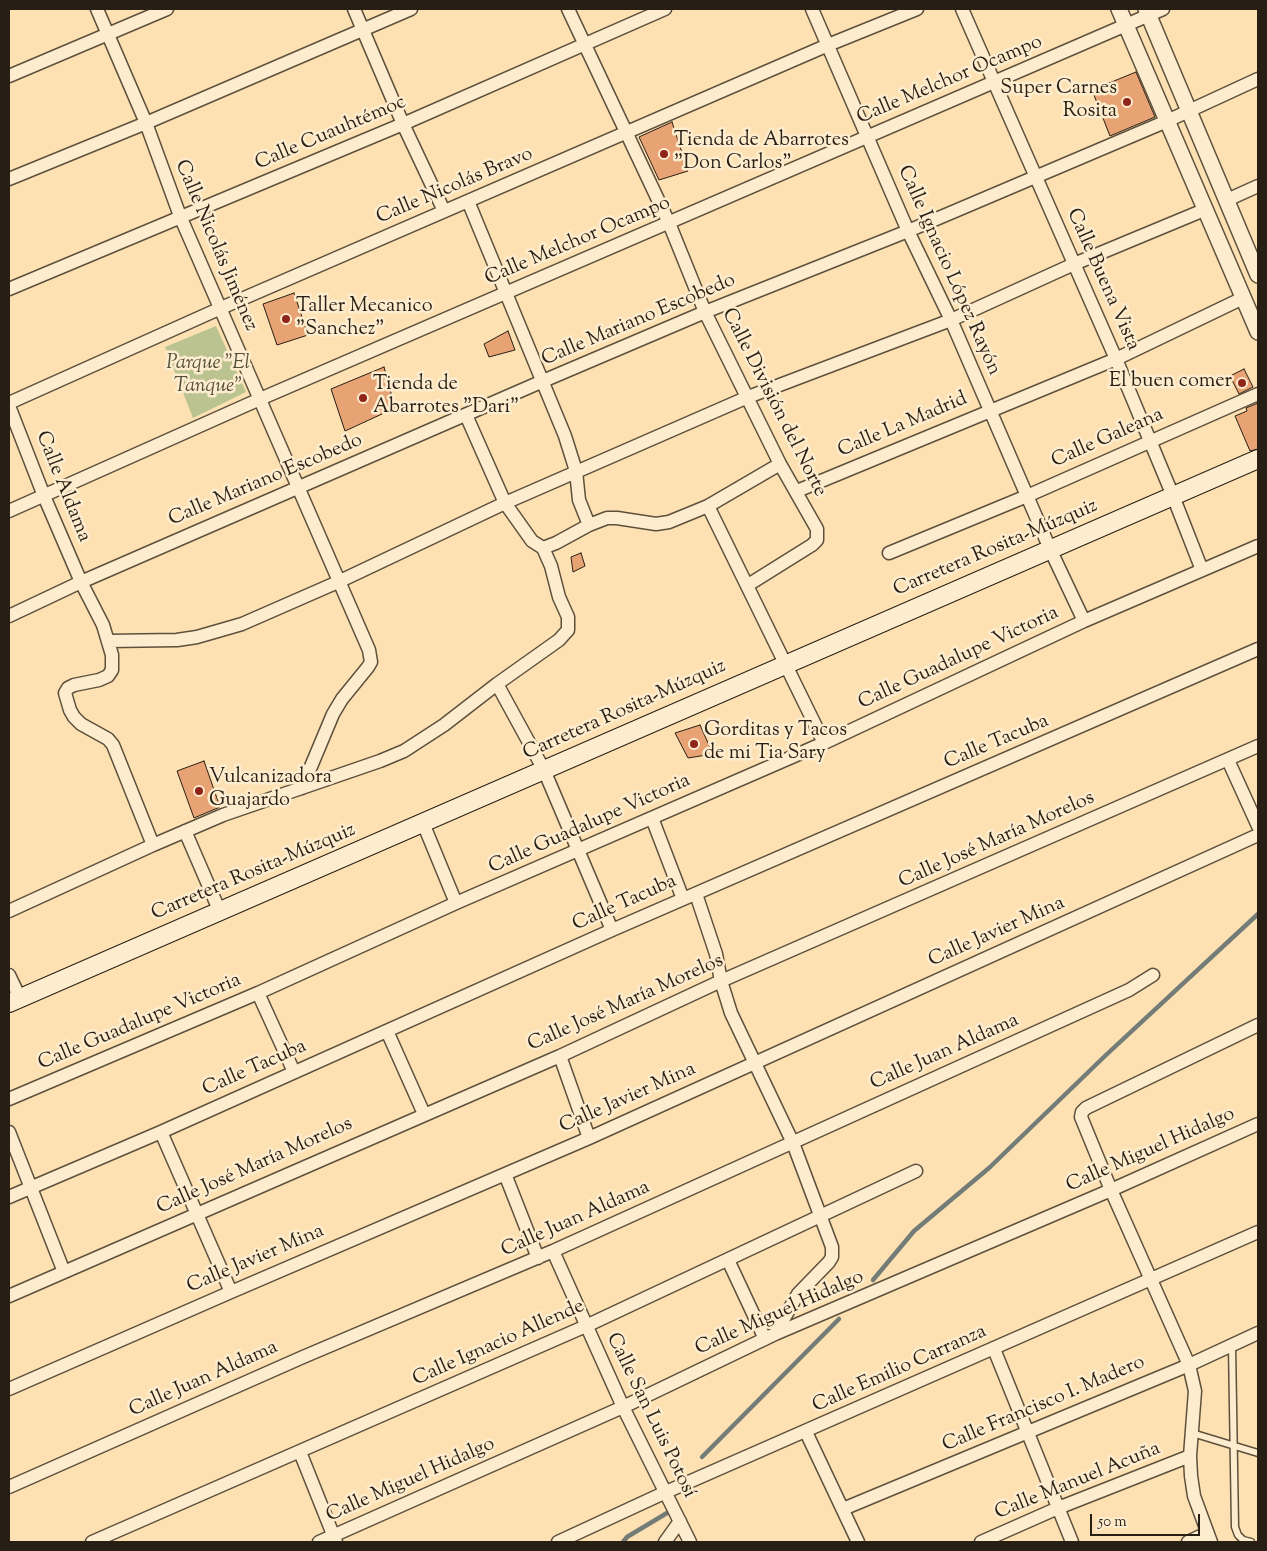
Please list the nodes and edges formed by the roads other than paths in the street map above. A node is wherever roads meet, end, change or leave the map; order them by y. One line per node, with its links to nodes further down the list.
1 (97, 9): 15 (street, Calle Nicolás Jiménez)
2 (167, 9): 15 (street)
3 (354, 9): 14 (street)
4 (411, 9): 14 (street)
5 (568, 9): 16 (street, Calle División del Norte)
6 (665, 9): 16 (street, Calle Cuauhtémoc)
7 (812, 9): 17 (street, Calle Ignacio López Rayón)
8 (917, 9): 17 (street, Calle Nicolás Bravo)
9 (962, 9): 20 (street, Calle Buena Vista)
10 (1119, 9): 13 (street)
11 (1163, 9): 12 (street, Calle Melchor Ocampo)
12 (1147, 12): 13 (street, Calle Melchor Ocampo); 21 (street)
13 (1126, 25): 20 (street, Calle Melchor Ocampo); 22 (street)
14 (363, 29): 23 (street); 24 (street)
15 (107, 34): 18 (street); 23 (street, Calle Nicolás Jiménez)
16 (585, 45): 24 (street, Calle Cuauhtémoc); 25 (street, Calle División del Norte)
17 (828, 45): 25 (street, Calle Nicolás Bravo); 26 (street, Calle Ignacio López Rayón)
18 (9, 76)
19 (1258, 79): 21 (street, Calle Mariano Escobedo)
20 (994, 82): 26 (street, Calle Melchor Ocampo); 27 (street, Calle Buena Vista)
21 (1189, 111): 22 (street, Calle Mariano Escobedo); 30 (street)
22 (1167, 121): 27 (street, Calle Mariano Escobedo); 32 (street)
23 (146, 124): 28 (street); 34 (street, Calle Nicolás Jiménez)
24 (403, 124): 33 (street); 34 (street, Calle Cuauhtémoc)
25 (627, 133): 31 (street, Calle Nicolás Bravo); 35 (street, Calle División del Norte)
26 (868, 137): 35 (street, Calle Melchor Ocampo); 36 (street, Calle Ignacio López Rayón)
27 (1036, 177): 36 (street, Calle Mariano Escobedo); 37 (street, Calle Buena Vista)
28 (9, 180)
29 (1258, 186): 30 (street)
30 (1226, 200): 38 (street)
31 (468, 201): 33 (street, Calle Nicolás Bravo); 40 (street)
32 (1204, 210): 37 (street); 41 (street)
33 (444, 212): 42 (street, Calle Nicolás Bravo)
34 (180, 216): 39 (street, Calle Cuauhtémoc); 42 (street, Calle Nicolás Jiménez)
35 (669, 223): 40 (street, Calle Melchor Ocampo); 43 (street, Calle División del Norte)
36 (908, 232): 43 (street, Calle Mariano Escobedo); 44 (street, Calle Ignacio López Rayón)
37 (1074, 264): 44 (street); 46 (street, Calle Buena Vista)
38 (1258, 274)
39 (9, 289)
40 (505, 293): 47 (street); 50 (street, Calle Melchor Ocampo)
41 (1243, 298): 45 (street); 46 (street, Calle La Madrid)
42 (221, 308): 50 (street, Calle Nicolás Jiménez); 51 (street, Calle Nicolás Bravo)
43 (705, 312): 47 (street, Calle Mariano Escobedo); 49 (street, Calle División del Norte)
44 (951, 320): 49 (street); 52 (street, Calle Ignacio López Rayón)
45 (1258, 332)
46 (1116, 358): 52 (street, Calle La Madrid); 54 (street, Calle Buena Vista)
47 (543, 381): 53 (street, Calle Mariano Escobedo); 57 (street)
48 (1258, 394): 54 (street, Calle Galeana)
49 (748, 396): 56 (street, Calle División del Norte); 57 (street)
50 (260, 400): 58 (street, Calle Nicolás Jiménez); 60 (street, Calle Melchor Ocampo)
51 (9, 405): 60 (street, Calle Aldama)
52 (989, 411): 59 (street, Calle La Madrid); 61 (street, Calle Ignacio López Rayón)
53 (466, 415): 58 (street, Calle Mariano Escobedo); 63 (street)
54 (1150, 441): 61 (street, Calle Galeana); 62 (street, Calle Buena Vista)
55 (1258, 459): 62 (main road, Carretera Rosita-Múzquiz)
56 (780, 464): 59 (street, Calle División del Norte); 64 (street)
57 (576, 471): 63 (street); 66 (street)
58 (298, 487): 72 (street, Calle Mariano Escobedo); 73 (street, Calle Nicolás Jiménez)
59 (797, 491): 74 (street, Calle División del Norte)
60 (44, 496): 65 (street, Calle Melchor Ocampo); 72 (street, Calle Aldama)
61 (1027, 496): 69 (street, Calle Ignacio López Rayón); 70 (street, Calle Galeana)
62 (1173, 496): 69 (main road, Carretera Rosita-Múzquiz); 71 (street, Calle Buena Vista)
63 (504, 503): 68 (street); 73 (street)
64 (708, 506): 66 (street); 74 (street)
65 (9, 511)
66 (589, 525): 68 (street)
67 (1258, 546): 71 (street, Calle Guadalupe Victoria)
68 (543, 548): 80 (street)
69 (1050, 549): 76 (street, Calle Ignacio López Rayón); 79 (main road, Carretera Rosita-Múzquiz)
70 (889, 553)
71 (1202, 570): 76 (street, Calle Guadalupe Victoria)
72 (81, 582): 75 (street, Calle Mariano Escobedo); 77 (street, Calle Aldama)
73 (338, 582): 77 (street); 85 (street, Calle Nicolás Jiménez)
74 (748, 585): 79 (street)
75 (9, 616)
76 (1084, 621): 81 (street, Calle Guadalupe Victoria)
77 (108, 641): 91 (street, Calle Aldama)
78 (1258, 649): 93 (street, Calle Tacuba)
79 (786, 664): 81 (street); 84 (main road, Carretera Rosita-Múzquiz)
80 (497, 684): 84 (street); 85 (street)
81 (824, 743): 86 (street, Calle Guadalupe Victoria)
82 (1258, 746): 83 (street, Calle José María Morelos)
83 (1228, 760): 88 (street); 101 (street, Calle José María Morelos)
84 (544, 770): 87 (main road, Carretera Rosita-Múzquiz); 92 (street)
85 (302, 788): 89 (street)
86 (652, 818): 92 (street, Calle Guadalupe Victoria); 94 (street)
87 (423, 822): 95 (street); 97 (main road, Carretera Rosita-Múzquiz)
88 (1258, 826)
89 (185, 831): 91 (street); 97 (street)
90 (1258, 835): 107 (street, Calle Javier Mina)
91 (153, 844): 96 (street)
92 (578, 851): 95 (street, Calle Guadalupe Victoria); 98 (street)
93 (696, 894): 94 (street, Calle Tacuba); 101 (street)
94 (683, 899): 98 (street, Calle Tacuba)
95 (456, 903): 102 (street, Calle Guadalupe Victoria)
96 (9, 911)
97 (220, 912): 103 (main road, Carretera Rosita-Múzquiz)
98 (612, 930): 105 (street, Calle Tacuba)
99 (9, 975): 103 (street)
100 (1153, 976): 115 (street, Calle Juan Aldama)
101 (721, 981): 106 (street, Calle José María Morelos); 107 (street)
102 (258, 993): 108 (street); 109 (street, Calle Guadalupe Victoria)
103 (14, 1001)
104 (1258, 1025): 119 (street)
105 (387, 1030): 108 (street, Calle Tacuba); 110 (street)
106 (560, 1056): 110 (street, Calle José María Morelos); 114 (street)
107 (754, 1062): 114 (street, Calle Javier Mina); 115 (street)
108 (294, 1072): 113 (street, Calle Tacuba)
109 (9, 1099)
110 (424, 1114): 121 (street, Calle José María Morelos)
111 (1258, 1124): 119 (street, Calle Miguel Hidalgo)
112 (9, 1132): 118 (street)
113 (161, 1132): 118 (street, Calle Tacuba); 121 (street)
114 (589, 1138): 117 (street, Calle Javier Mina)
115 (793, 1143): 122 (street); 124 (street, Calle Juan Aldama)
116 (916, 1171): 122 (street, Calle Ignacio Allende)
117 (504, 1174): 125 (street); 129 (street, Calle Javier Mina)
118 (31, 1187): 120 (street, Calle Tacuba); 127 (street)
119 (1111, 1190): 128 (street); 133 (street, Calle Miguel Hidalgo)
120 (9, 1196)
121 (197, 1213): 127 (street, Calle José María Morelos); 129 (street)
122 (821, 1216): 126 (street, Calle Ignacio Allende); 133 (street)
123 (1258, 1232): 128 (street, Calle Emilio Carranza)
124 (553, 1251): 125 (street, Calle Juan Aldama); 131 (street, Calle San Luis Potosí)
125 (538, 1258): 146 (street, Calle Juan Aldama)
126 (728, 1260): 131 (street, Calle Ignacio Allende); 133 (street)
127 (64, 1272): 130 (street, Calle José María Morelos)
128 (1151, 1280): 135 (street, Calle Emilio Carranza); 136 (street)
129 (231, 1292): 137 (street, Calle Javier Mina)
130 (9, 1296)
131 (586, 1326): 138 (street, Calle San Luis Potosí); 143 (street, Calle Ignacio Allende)
132 (1258, 1333): 134 (street, Calle Francisco I. Madero)
133 (770, 1336): 138 (street, Calle Miguel Hidalgo)
134 (1232, 1345): 136 (street, Calle Francisco I. Madero); 142 (lane)
135 (994, 1349): 139 (street); 140 (street, Calle Emilio Carranza)
136 (1189, 1365): 139 (street, Calle Francisco I. Madero); 141 (street)
137 (9, 1389)
138 (623, 1407): 147 (street, Calle San Luis Potosí); 152 (street, Calle Miguel Hidalgo)
139 (1028, 1431): 148 (street); 149 (street, Calle Francisco I. Madero)
140 (806, 1432): 147 (street, Calle Emilio Carranza); 149 (street)
141 (1192, 1433): 142 (lane); 145 (street)
142 (1233, 1446): 144 (lane); 162 (lane)
143 (300, 1452): 152 (street); 153 (street, Calle Ignacio Allende)
144 (1258, 1453)
145 (1190, 1456): 148 (street, Calle Manuel Acuña); 151 (street)
146 (9, 1487)
147 (666, 1492): 150 (street, Calle San Luis Potosí); 155 (street, Calle Emilio Carranza)
148 (1058, 1508): 159 (street, Calle Manuel Acuña); 160 (street)
149 (843, 1509): 158 (street)
150 (680, 1521): 156 (street); 157 (street, Calle San Luis Potosí)
151 (1209, 1538): 161 (street)
152 (335, 1539): 154 (street, Calle Miguel Hidalgo)
153 (92, 1542)
154 (319, 1542)
155 (558, 1542)
156 (665, 1542)
157 (690, 1542)
158 (858, 1542)
159 (981, 1542)
160 (1072, 1542)
161 (1188, 1542)
162 (1251, 1542)

